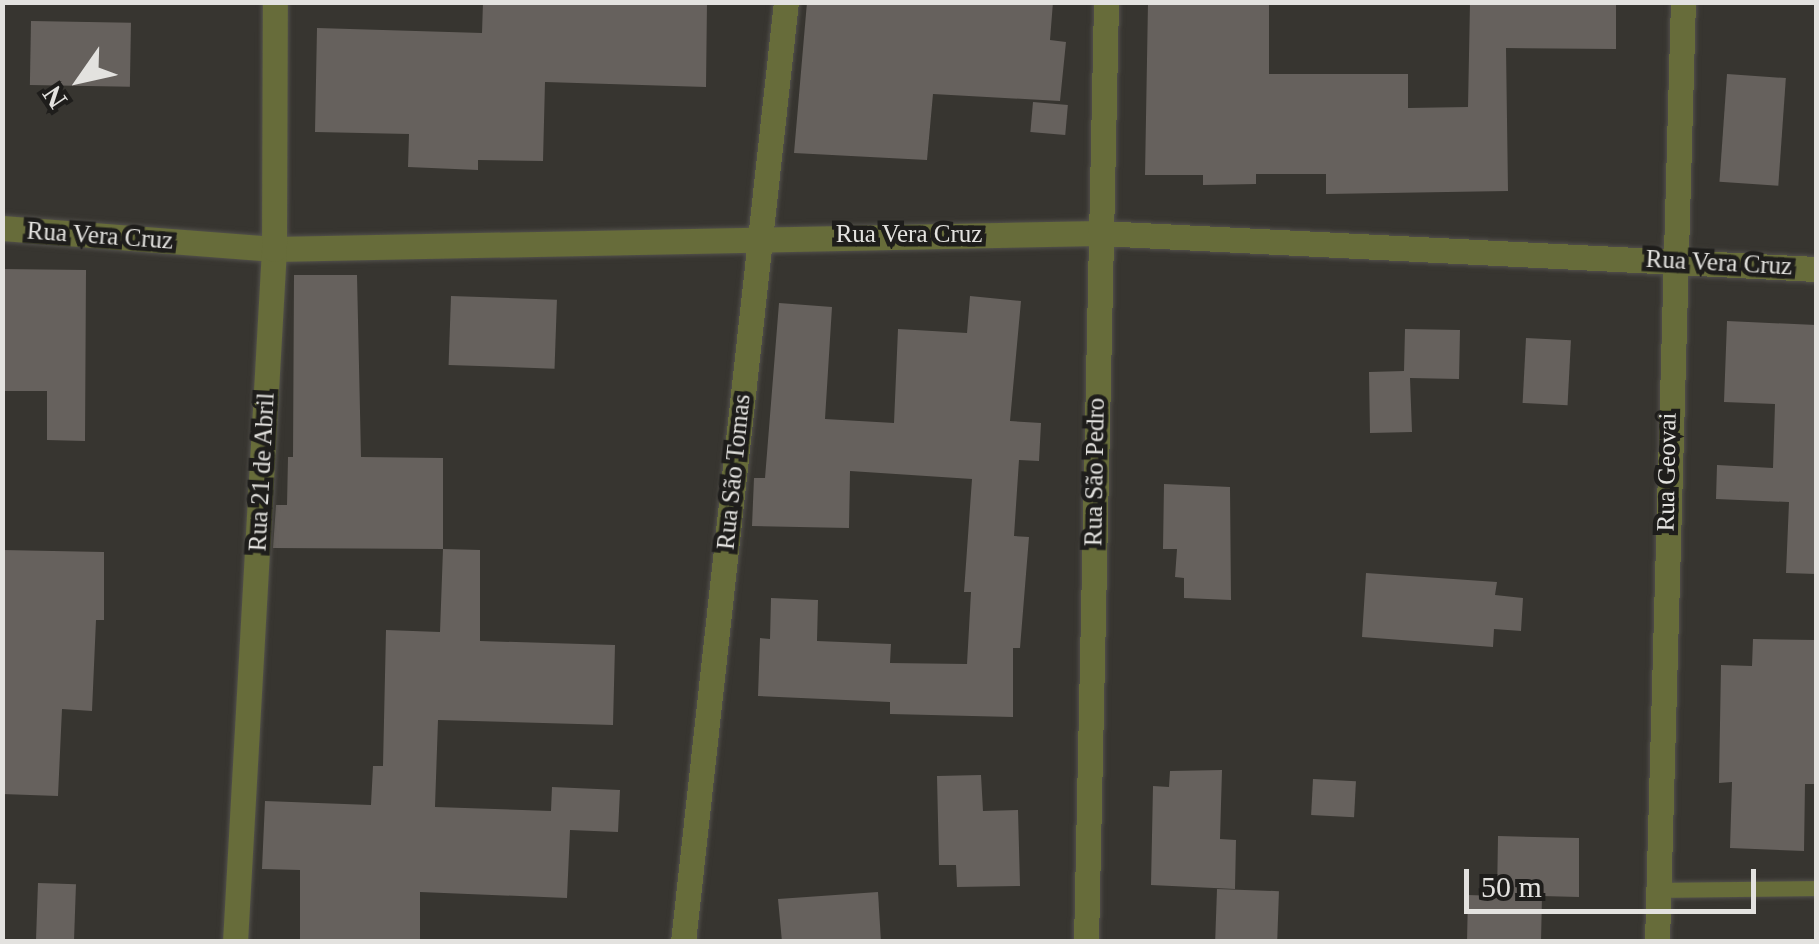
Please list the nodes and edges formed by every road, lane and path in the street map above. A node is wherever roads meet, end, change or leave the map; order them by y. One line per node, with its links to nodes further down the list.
1 (275, 2): 8 (street, Rua 21 de Abril)
2 (786, 2): 7 (street, Rua São Tomas)
3 (1106, 2): 6 (street, Rua São Pedro)
4 (1682, 2): 9 (street, Rua Geovai)
5 (2, 228): 8 (street, Rua Vera Cruz)
6 (1100, 233): 7 (street, Rua Vera Cruz); 9 (street, Rua Vera Cruz); 15 (street, Rua São Pedro)
7 (760, 235): 8 (street, Rua Vera Cruz); 14 (street, Rua São Tomas)
8 (274, 249): 13 (street, Rua 21 de Abril)
9 (1672, 260): 10 (street, Rua Vera Cruz); 12 (street, Rua Geovai)
10 (1816, 269)
11 (1816, 888): 12 (lane)
12 (1658, 890): 16 (street, Rua Geovai)
13 (235, 942)
14 (683, 942)
15 (1086, 942)
16 (1658, 942)

